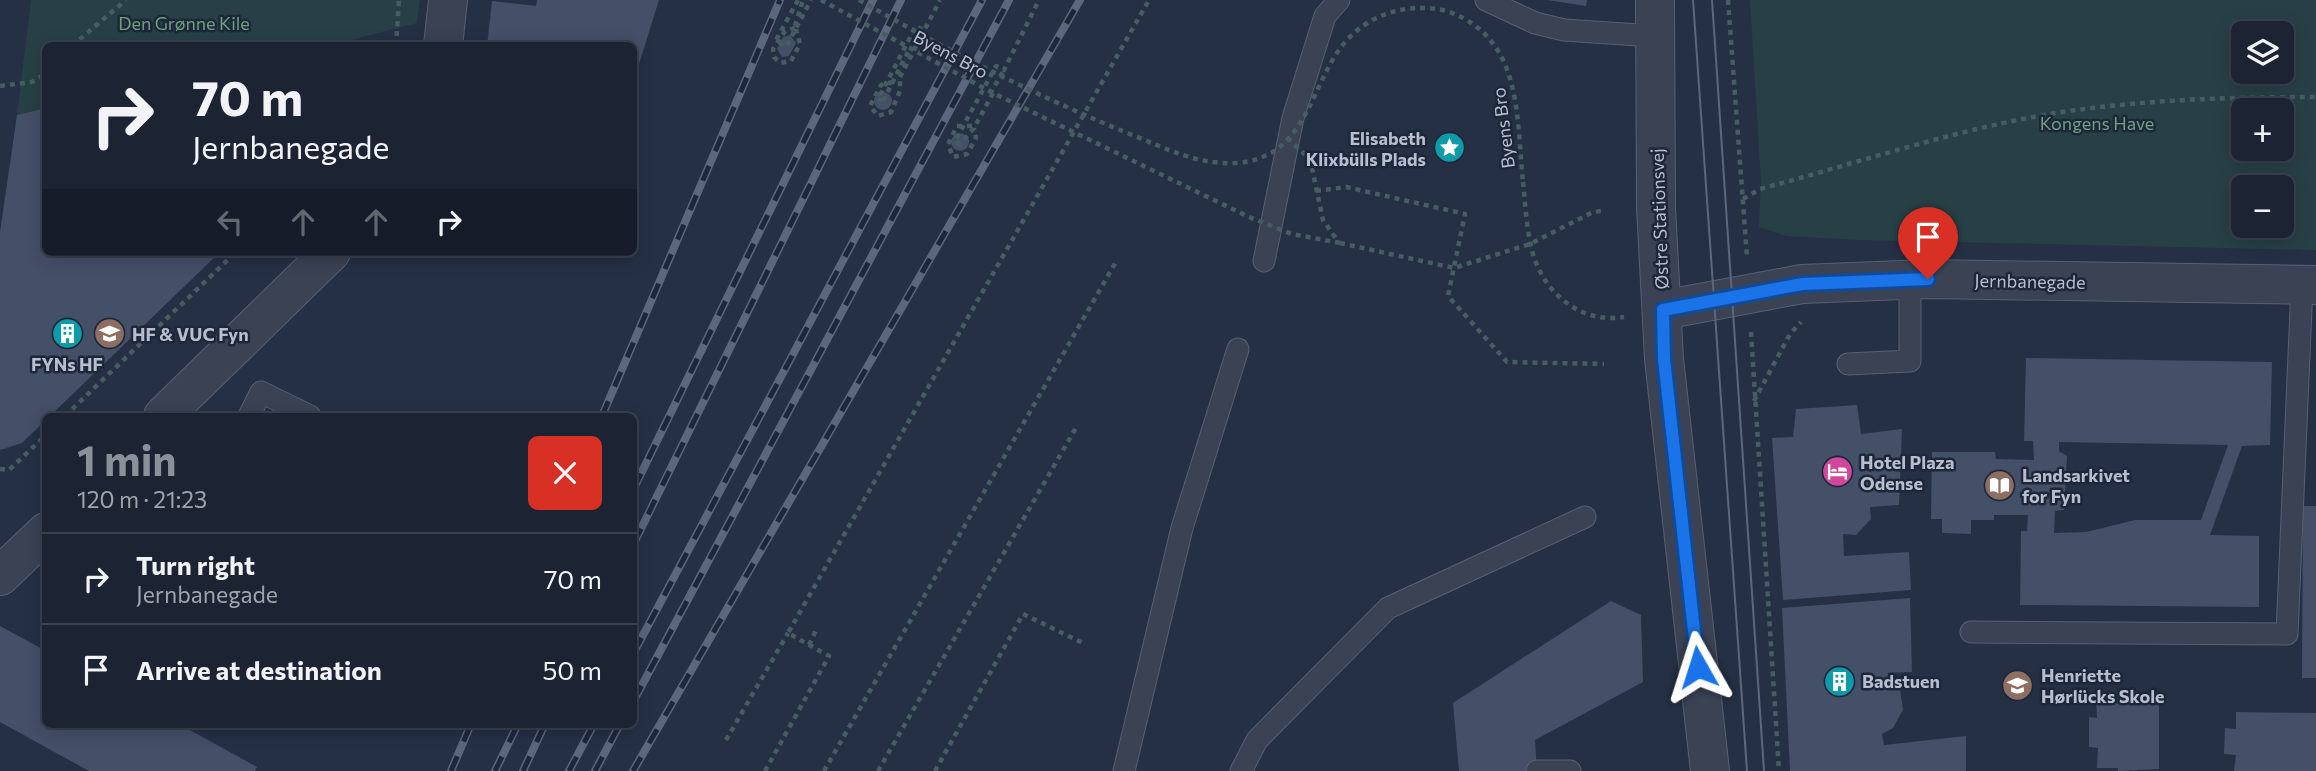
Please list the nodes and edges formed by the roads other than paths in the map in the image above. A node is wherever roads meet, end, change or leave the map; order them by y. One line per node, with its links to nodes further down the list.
1 (448, 0): 5 (street)
2 (1339, 0): 7 (lane)
3 (1486, 0): 4 (lane)
4 (1655, 18): 10 (street, Østre Stationsvej)
5 (443, 42)
6 (327, 256): 13 (street)
7 (1264, 261)
8 (1910, 280): 9 (street, Jernbanegade); 10 (street, Jernbanegade); 12 (lane)
9 (2309, 285): 19 (lane)
10 (1663, 310): 24 (street, Østre Stationsvej)
11 (1238, 349): 20 (lane)
12 (1848, 364)
13 (166, 413)
14 (250, 413): 15 (lane)
15 (304, 413)
16 (1585, 517): 21 (lane)
17 (42, 535): 18 (street)
18 (0, 576)
19 (1971, 632)
20 (1124, 771)
21 (1241, 771)
22 (1537, 771): 23 (lane)
23 (1570, 771)
24 (1710, 771)

